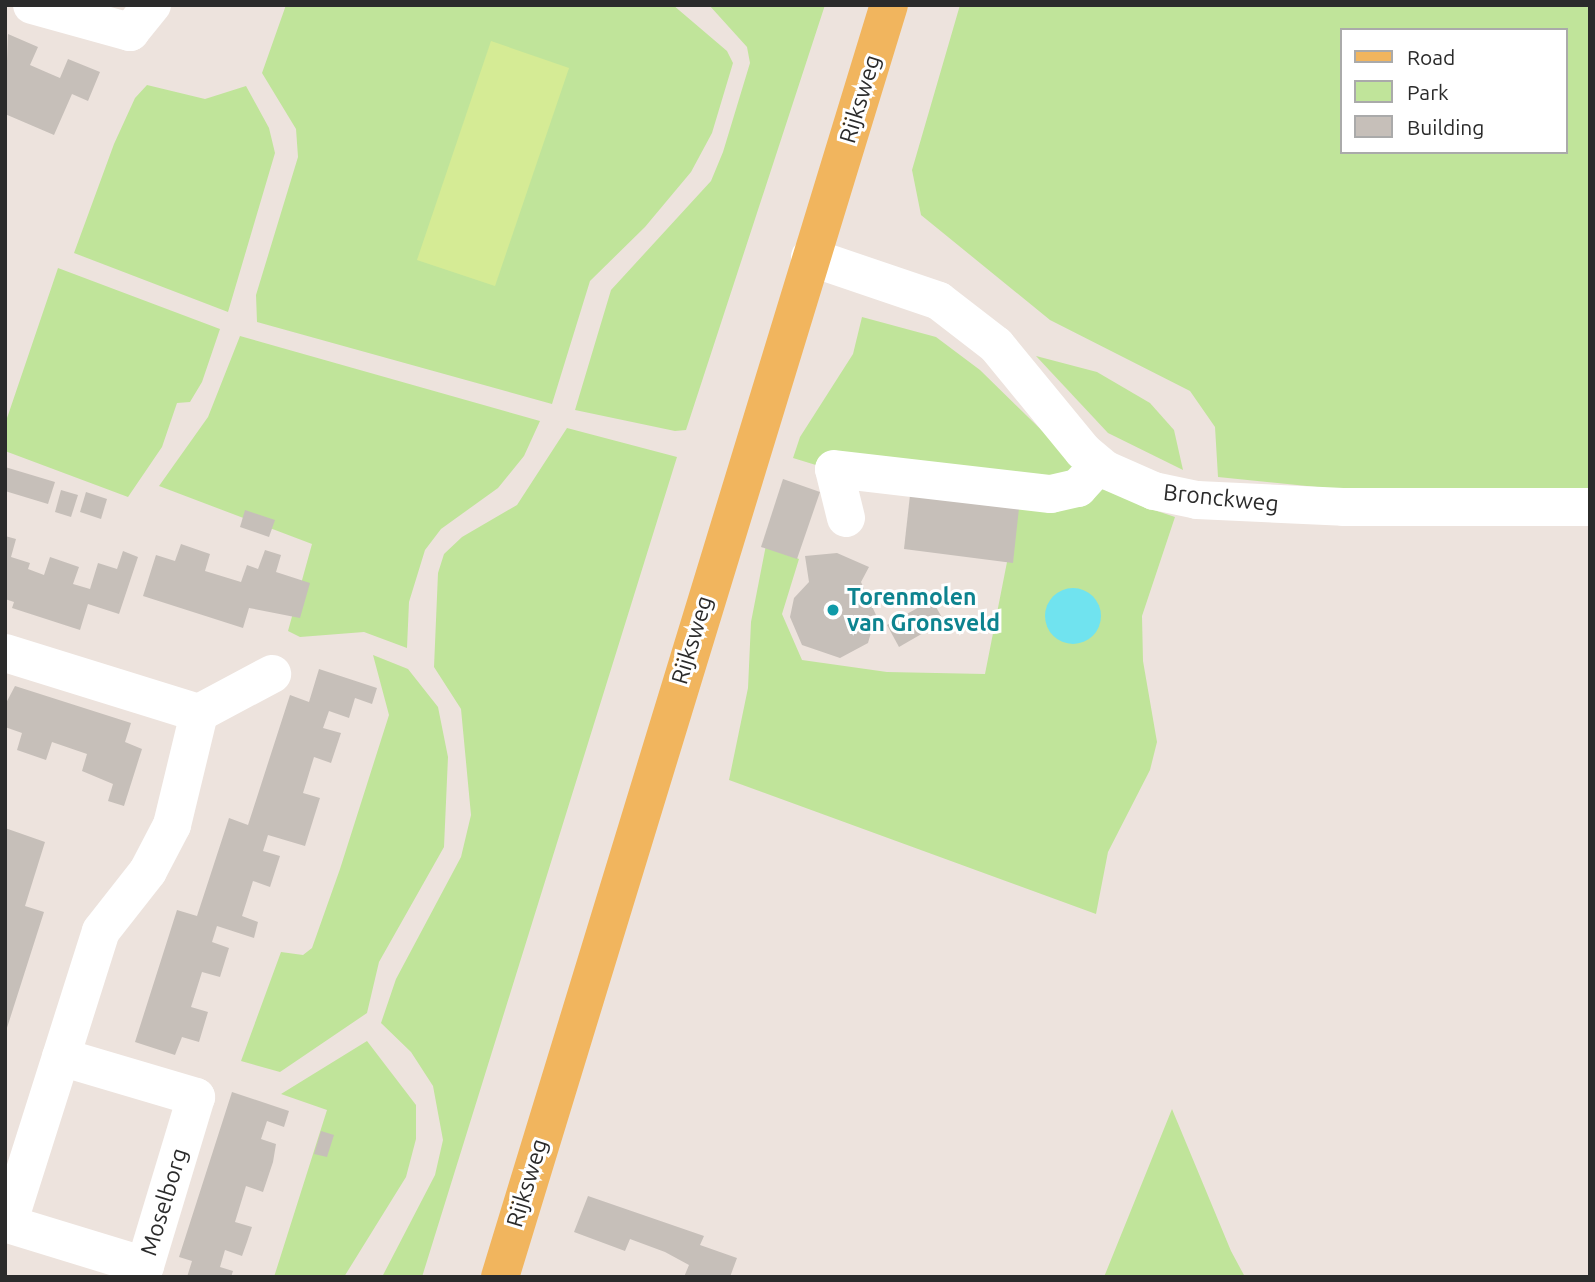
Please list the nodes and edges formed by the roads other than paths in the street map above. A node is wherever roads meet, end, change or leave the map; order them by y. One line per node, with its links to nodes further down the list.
1 (33, 5): 2 (street)
2 (152, 5)
3 (889, 5): 4 (main road, Rijksweg)
4 (810, 257): 5 (street, Bronckweg); 13 (main road, Rijksweg)
5 (1099, 465): 6 (street, Bronckweg); 7 (street)
6 (1590, 507)
7 (846, 519)
8 (5, 653): 10 (street)
9 (272, 674): 10 (street)
10 (199, 713): 11 (street, Moselborg)
11 (61, 1057): 12 (street, Moselborg); 12 (street, Moselborg)
12 (11, 1184)
13 (499, 1277)

